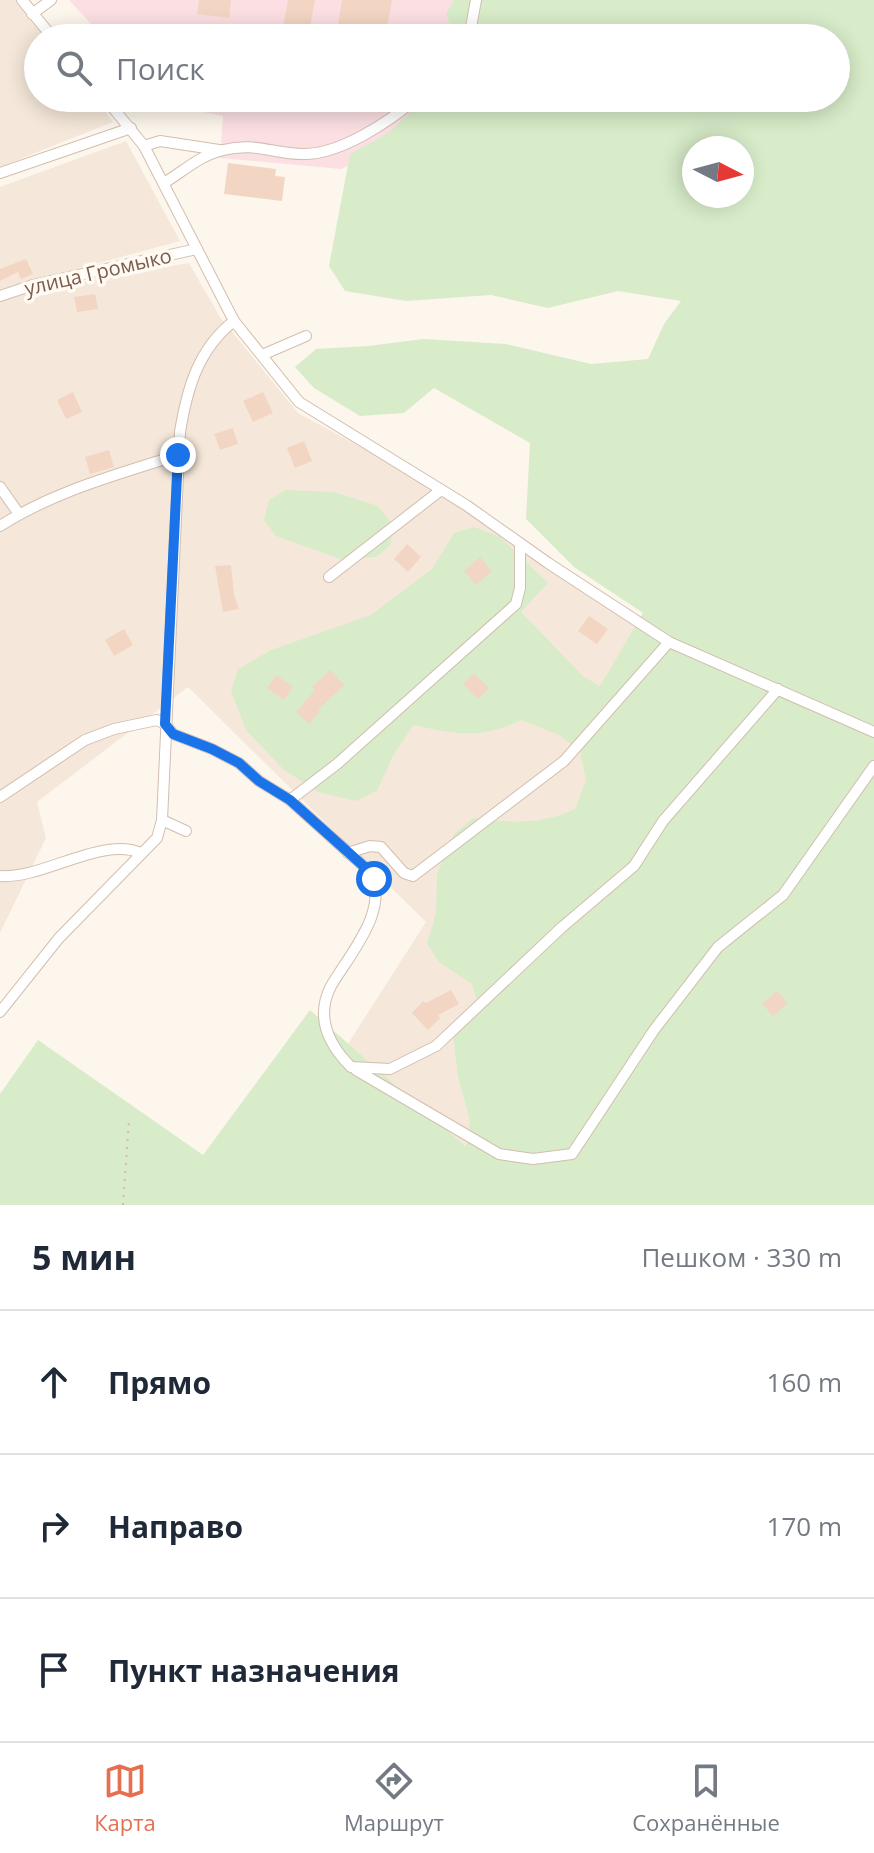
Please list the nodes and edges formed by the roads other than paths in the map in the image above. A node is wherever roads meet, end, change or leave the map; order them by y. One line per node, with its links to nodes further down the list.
1 (22, 0): 4 (street)
2 (51, 0): 4 (street)
3 (476, 0): 6 (street)
4 (32, 14): 5 (street)
5 (41, 24)
6 (472, 24)
7 (117, 112): 9 (street)
8 (400, 112): 11 (street)
9 (131, 128): 10 (street); 12 (street)
10 (144, 146): 11 (street); 13 (street)
11 (221, 150): 13 (street)
12 (0, 173)
13 (164, 183): 14 (street)
14 (197, 249): 15 (street, улица Громыко); 16 (street)
15 (0, 296)
16 (234, 321): 18 (street); 19 (street)
17 (306, 336): 18 (street)
18 (262, 355): 21 (street)
19 (178, 455): 22 (street); 28 (street)
20 (0, 487): 22 (street)
21 (441, 490): 24 (street); 25 (street)
22 (19, 514): 23 (street)
23 (0, 526)
24 (520, 544): 26 (street); 32 (street)
25 (329, 577)
26 (669, 642): 27 (street); 36 (street)
27 (778, 689): 29 (street); 39 (street)
28 (165, 724): 31 (street); 32 (street); 33 (street)
29 (874, 732)
30 (874, 766): 39 (street)
31 (0, 797)
32 (290, 800): 36 (street)
33 (162, 820): 34 (street); 35 (street)
34 (186, 831)
35 (141, 853): 37 (street); 38 (street)
36 (348, 853): 39 (street)
37 (0, 876)
38 (0, 1012)
39 (351, 1067)

